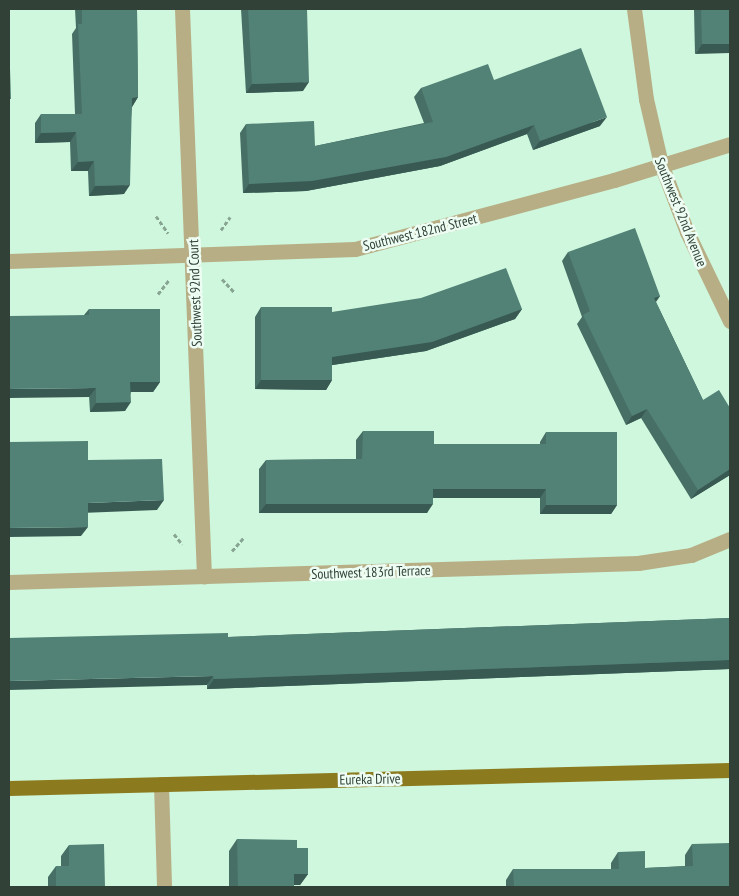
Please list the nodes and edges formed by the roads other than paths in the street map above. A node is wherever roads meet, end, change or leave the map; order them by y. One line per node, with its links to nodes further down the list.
1 (182, 9): 5 (street, Southwest 92nd Court)
2 (634, 9): 4 (street, Southwest 92nd Avenue)
3 (730, 144): 4 (street, Southwest 182nd Street)
4 (661, 164): 5 (street, Southwest 182nd Street); 7 (street, Southwest 92nd Avenue)
5 (193, 255): 6 (street, Southwest 182nd Street); 9 (street, Southwest 92nd Court)
6 (9, 261)
7 (730, 321)
8 (730, 539): 9 (street, Southwest 183rd Terrace)
9 (204, 577): 10 (street, Southwest 183rd Terrace)
10 (9, 582)
11 (730, 770): 12 (main road, Eureka Drive)
12 (161, 784): 13 (main road, Eureka Drive); 14 (street)
13 (9, 788)
14 (164, 887)

